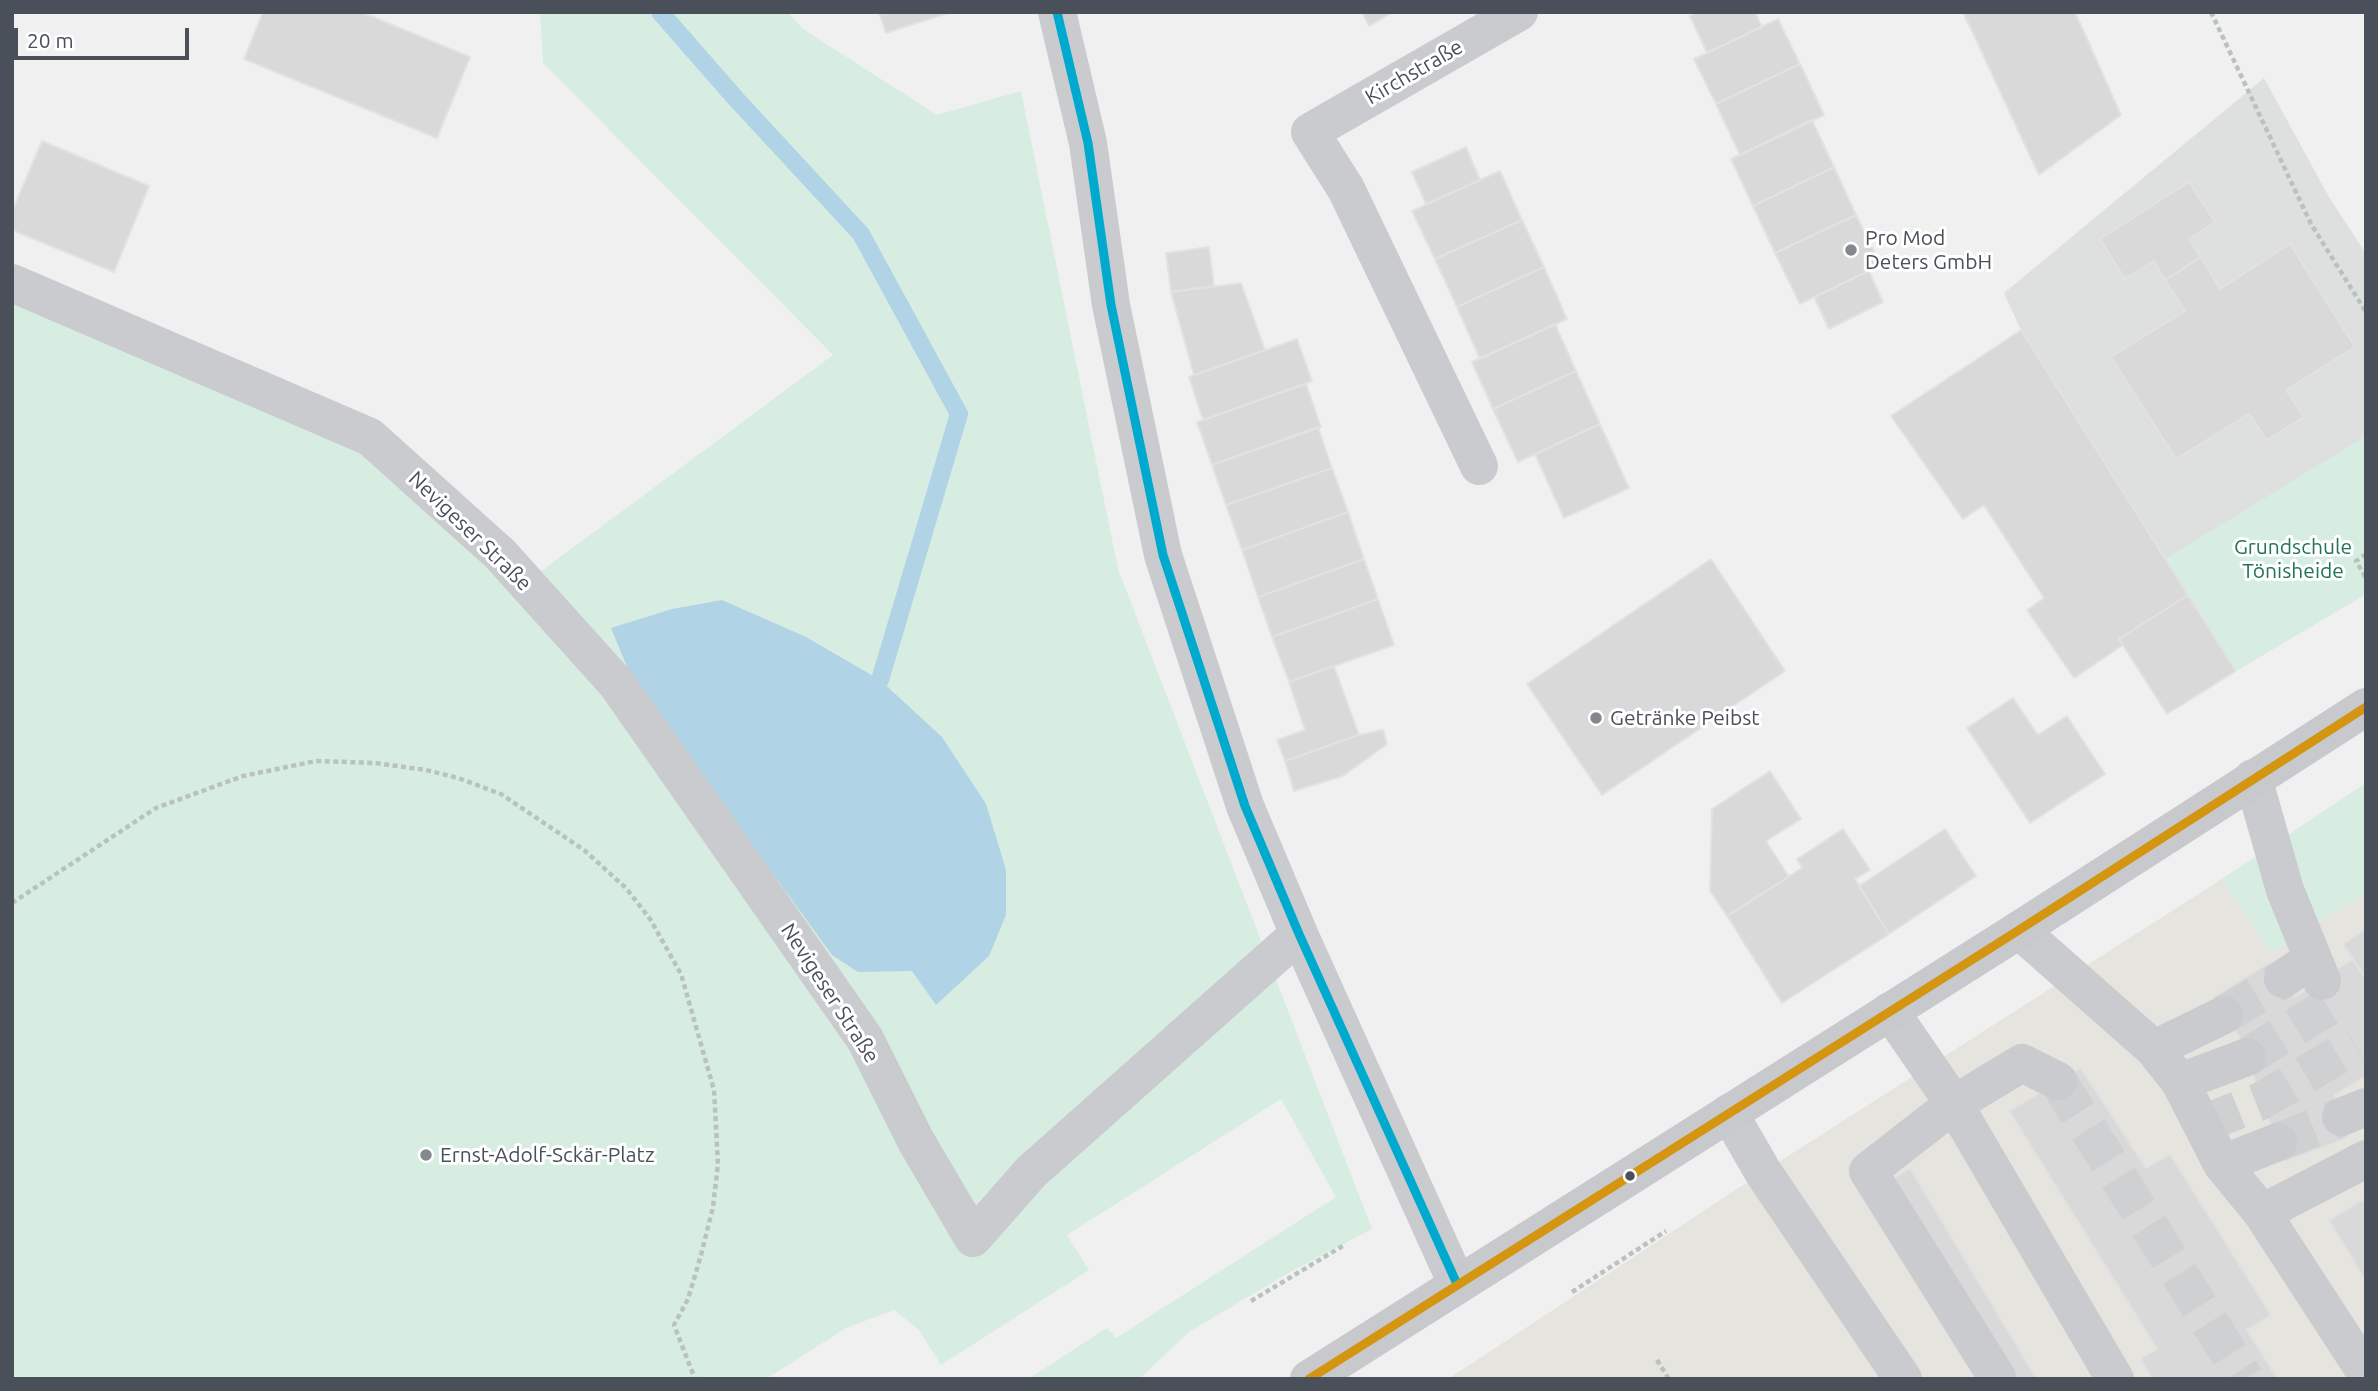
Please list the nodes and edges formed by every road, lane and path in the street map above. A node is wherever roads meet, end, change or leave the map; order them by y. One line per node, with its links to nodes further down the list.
1 (1057, 12): 13 (street)
2 (1518, 12): 6 (street, Kirchstraße)
3 (2211, 12): 5 (path)
4 (12, 283): 13 (street, Nevigeser Straße)
5 (2366, 312)
6 (1479, 466)
7 (2366, 554): 8 (path)
8 (2366, 578)
9 (2366, 707): 10 (main road)
10 (2253, 778): 12 (main road); 14 (street)
11 (12, 902): 34 (path)
12 (2019, 930): 15 (main road); 17 (street)
13 (1299, 934): 29 (street)
14 (2306, 973)
15 (1890, 1011): 21 (street); 22 (main road)
16 (2224, 1014): 17 (street)
17 (2154, 1049): 20 (street)
18 (2247, 1057): 20 (street)
19 (2058, 1081): 21 (street)
20 (2180, 1082): 25 (street)
21 (1954, 1104): 38 (street); 39 (street)
22 (1729, 1112): 29 (main road); 37 (street)
23 (2278, 1142): 25 (street)
24 (2366, 1159): 26 (street)
25 (2222, 1164): 26 (street)
26 (2262, 1213): 33 (street)
27 (1666, 1231): 30 (path)
28 (1346, 1244): 31 (path)
29 (1457, 1284): 35 (main road)
30 (1573, 1292)
31 (1251, 1301)
32 (1657, 1360): 36 (path)
33 (2366, 1373)
34 (695, 1379)
35 (1309, 1379)
36 (1669, 1379)
37 (1903, 1379)
38 (1998, 1379)
39 (2115, 1379)

